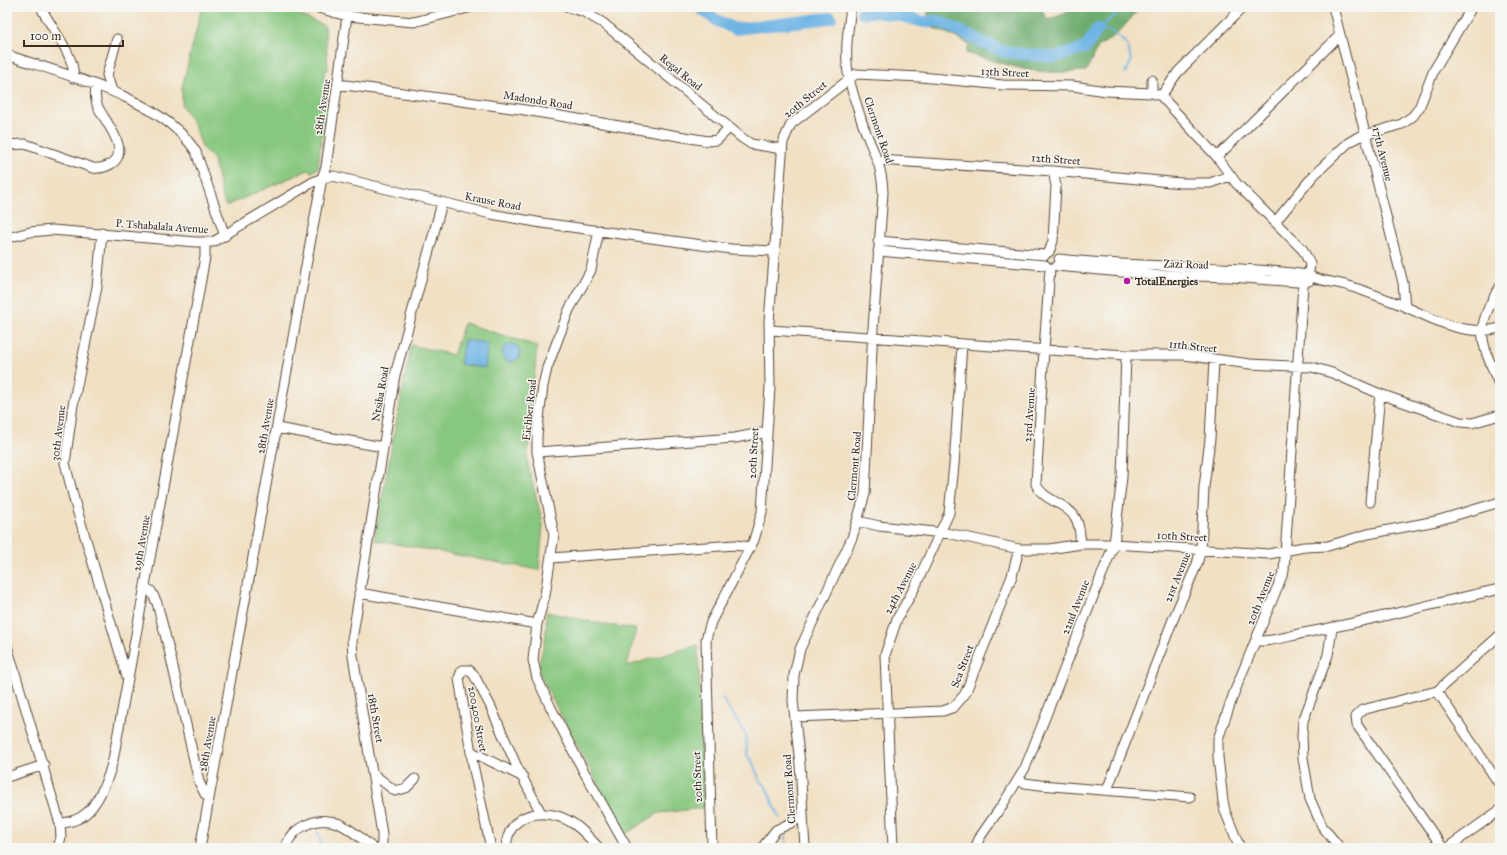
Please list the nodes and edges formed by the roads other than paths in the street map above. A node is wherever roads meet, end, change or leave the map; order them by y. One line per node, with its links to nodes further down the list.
1 (41, 7): 13 (street)
2 (315, 7): 9 (street)
3 (472, 7): 9 (street)
4 (568, 7): 21 (street, Regal Road)
5 (851, 7): 14 (street, Clermont Road)
6 (1243, 7): 20 (street)
7 (1333, 7): 10 (street, 17th Avenue)
8 (1472, 7): 22 (street)
9 (347, 11): 16 (street, 28th Avenue)
10 (1340, 35): 22 (street, 17th Avenue); 25 (street)
11 (117, 39): 18 (street)
12 (7, 55): 13 (street, P. Tshabalala Avenue)
13 (73, 78): 17 (street, P. Tshabalala Avenue)
14 (849, 78): 19 (street, 13th Street); 24 (street, 20th Street); 26 (street, Clermont Road)
15 (1152, 80): 19 (street)
16 (338, 84): 21 (street, Madondo Road); 29 (street, 28th Avenue)
17 (96, 86): 18 (street, P. Tshabalala Avenue); 23 (street)
18 (112, 91): 34 (street, P. Tshabalala Avenue)
19 (1152, 93): 20 (street, 13th Street)
20 (1161, 96): 25 (street, 20th Avenue)
21 (729, 128): 24 (street, Regal Road)
22 (1366, 136): 31 (street); 43 (street, 17th Avenue)
23 (7, 145)
24 (782, 149): 38 (street, 20th Street)
25 (1217, 157): 28 (street, 20th Avenue)
26 (878, 160): 27 (street, 12th Street); 36 (street, Clermont Road)
27 (1053, 171): 28 (street, 12th Street); 40 (street, 23rd Avenue)
28 (1230, 176): 31 (street, 20th Avenue)
29 (322, 178): 30 (street, Krause Road); 34 (street); 56 (street, 28th Avenue)
30 (442, 203): 32 (street, Krause Road); 58 (street, Ntsiba Road)
31 (1276, 221): 41 (street, 20th Avenue)
32 (598, 230): 38 (street, Krause Road); 59 (street, Eichber Road)
33 (102, 233): 35 (street, P. Tshabalala Avenue); 37 (street, P. Tshabalala Avenue); 79 (street, 30th Avenue)
34 (225, 236): 37 (street, P. Tshabalala Avenue)
35 (7, 238)
36 (878, 241): 39 (street, Clermont Road); 40 (street, Zazi Road)
37 (205, 242): 71 (street, 29th Avenue)
38 (774, 251): 45 (street, 20th Street)
39 (878, 251): 40 (street, Zazi Road); 47 (street, Clermont Road)
40 (1052, 260): 41 (street, Zazi Road); 49 (street, 23rd Avenue)
41 (1308, 278): 43 (street, Zazi Road); 52 (street, 20th Avenue)
42 (1500, 286): 46 (street)
43 (1405, 307): 46 (street, Zazi Road)
44 (1500, 328): 46 (street, Zazi Road)
45 (770, 330): 47 (street, 11th Street); 57 (street, 20th Street)
46 (1481, 332): 53 (street)
47 (873, 337): 48 (street, 11th Street); 62 (street, Clermont Road)
48 (962, 344): 49 (street, 11th Street); 63 (street, 24th Avenue)
49 (1044, 349): 50 (street, 11th Street); 64 (street, 23rd Avenue)
50 (1126, 354): 51 (street, 11th Street); 65 (street, 22nd Avenue)
51 (1214, 360): 52 (street, 11th Street); 68 (street, 21st Avenue)
52 (1297, 365): 54 (street, 11th Street); 69 (street, 20th Avenue)
53 (1500, 387)
54 (1380, 394): 55 (street, 11th Street); 60 (street)
55 (1500, 415)
56 (277, 428): 58 (street); 93 (street, 28th Avenue)
57 (766, 432): 59 (street); 66 (street, 20th Street)
58 (382, 447): 73 (street, Ntsiba Road)
59 (537, 452): 70 (street, Eichber Road)
60 (1370, 502)
61 (1500, 502): 69 (street, 10th Street)
62 (858, 521): 63 (street, 10th Street); 82 (street, Clermont Road)
63 (940, 532): 67 (street, 10th Street); 81 (street, 24th Avenue)
64 (1081, 544): 65 (street, 10th Street); 67 (street, 10th Street)
65 (1114, 544): 68 (street, 10th Street); 89 (street, 22nd Avenue)
66 (751, 547): 70 (street); 107 (street, 20th Street)
67 (1019, 549): 81 (street, Sea Street)
68 (1201, 549): 69 (street, 10th Street); 91 (street, 21st Avenue)
69 (1286, 551): 77 (street, 20th Avenue)
70 (551, 558): 74 (street, Eichber Road)
71 (145, 587): 79 (street, 29th Avenue); 93 (street)
72 (1500, 589): 75 (street)
73 (359, 593): 74 (street); 85 (street, 18th Street)
74 (537, 624): 106 (street, Eichber Road)
75 (1332, 629): 77 (street); 113 (street)
76 (1500, 635): 80 (street)
77 (1256, 641): 112 (street, 20th Avenue)
78 (7, 646): 84 (street)
79 (128, 678): 97 (street, 29th Avenue)
80 (1437, 691): 90 (street); 114 (street)
81 (888, 713): 82 (street, Sea Street); 110 (street, 24th Avenue)
82 (795, 716): 96 (street, Clermont Road)
83 (472, 752): 87 (street); 87 (street, 200400 Street); 98 (street, 200400 Street)
84 (44, 765): 86 (street); 97 (street)
85 (372, 773): 88 (street); 103 (street, 18th Street)
86 (7, 777)
87 (523, 777): 95 (street, 200400 Street)
88 (415, 779)
89 (1019, 780): 91 (street); 111 (street, 22nd Avenue)
90 (1500, 785)
91 (1107, 790): 92 (street)
92 (1190, 797)
93 (209, 799): 100 (street, 28th Avenue)
94 (1500, 810): 115 (street)
95 (541, 813): 104 (street); 105 (street)
96 (803, 817): 108 (street); 109 (street, Clermont Road)
97 (60, 824): 99 (street)
98 (490, 844)
99 (58, 848)
100 (200, 848)
101 (285, 848): 102 (street)
102 (373, 848)
103 (382, 848)
104 (506, 848)
105 (599, 848)
106 (627, 848)
107 (712, 848)
108 (762, 848)
109 (805, 848)
110 (893, 848)
111 (975, 848)
112 (1240, 848)
113 (1340, 848)
114 (1443, 848)
115 (1447, 848)

